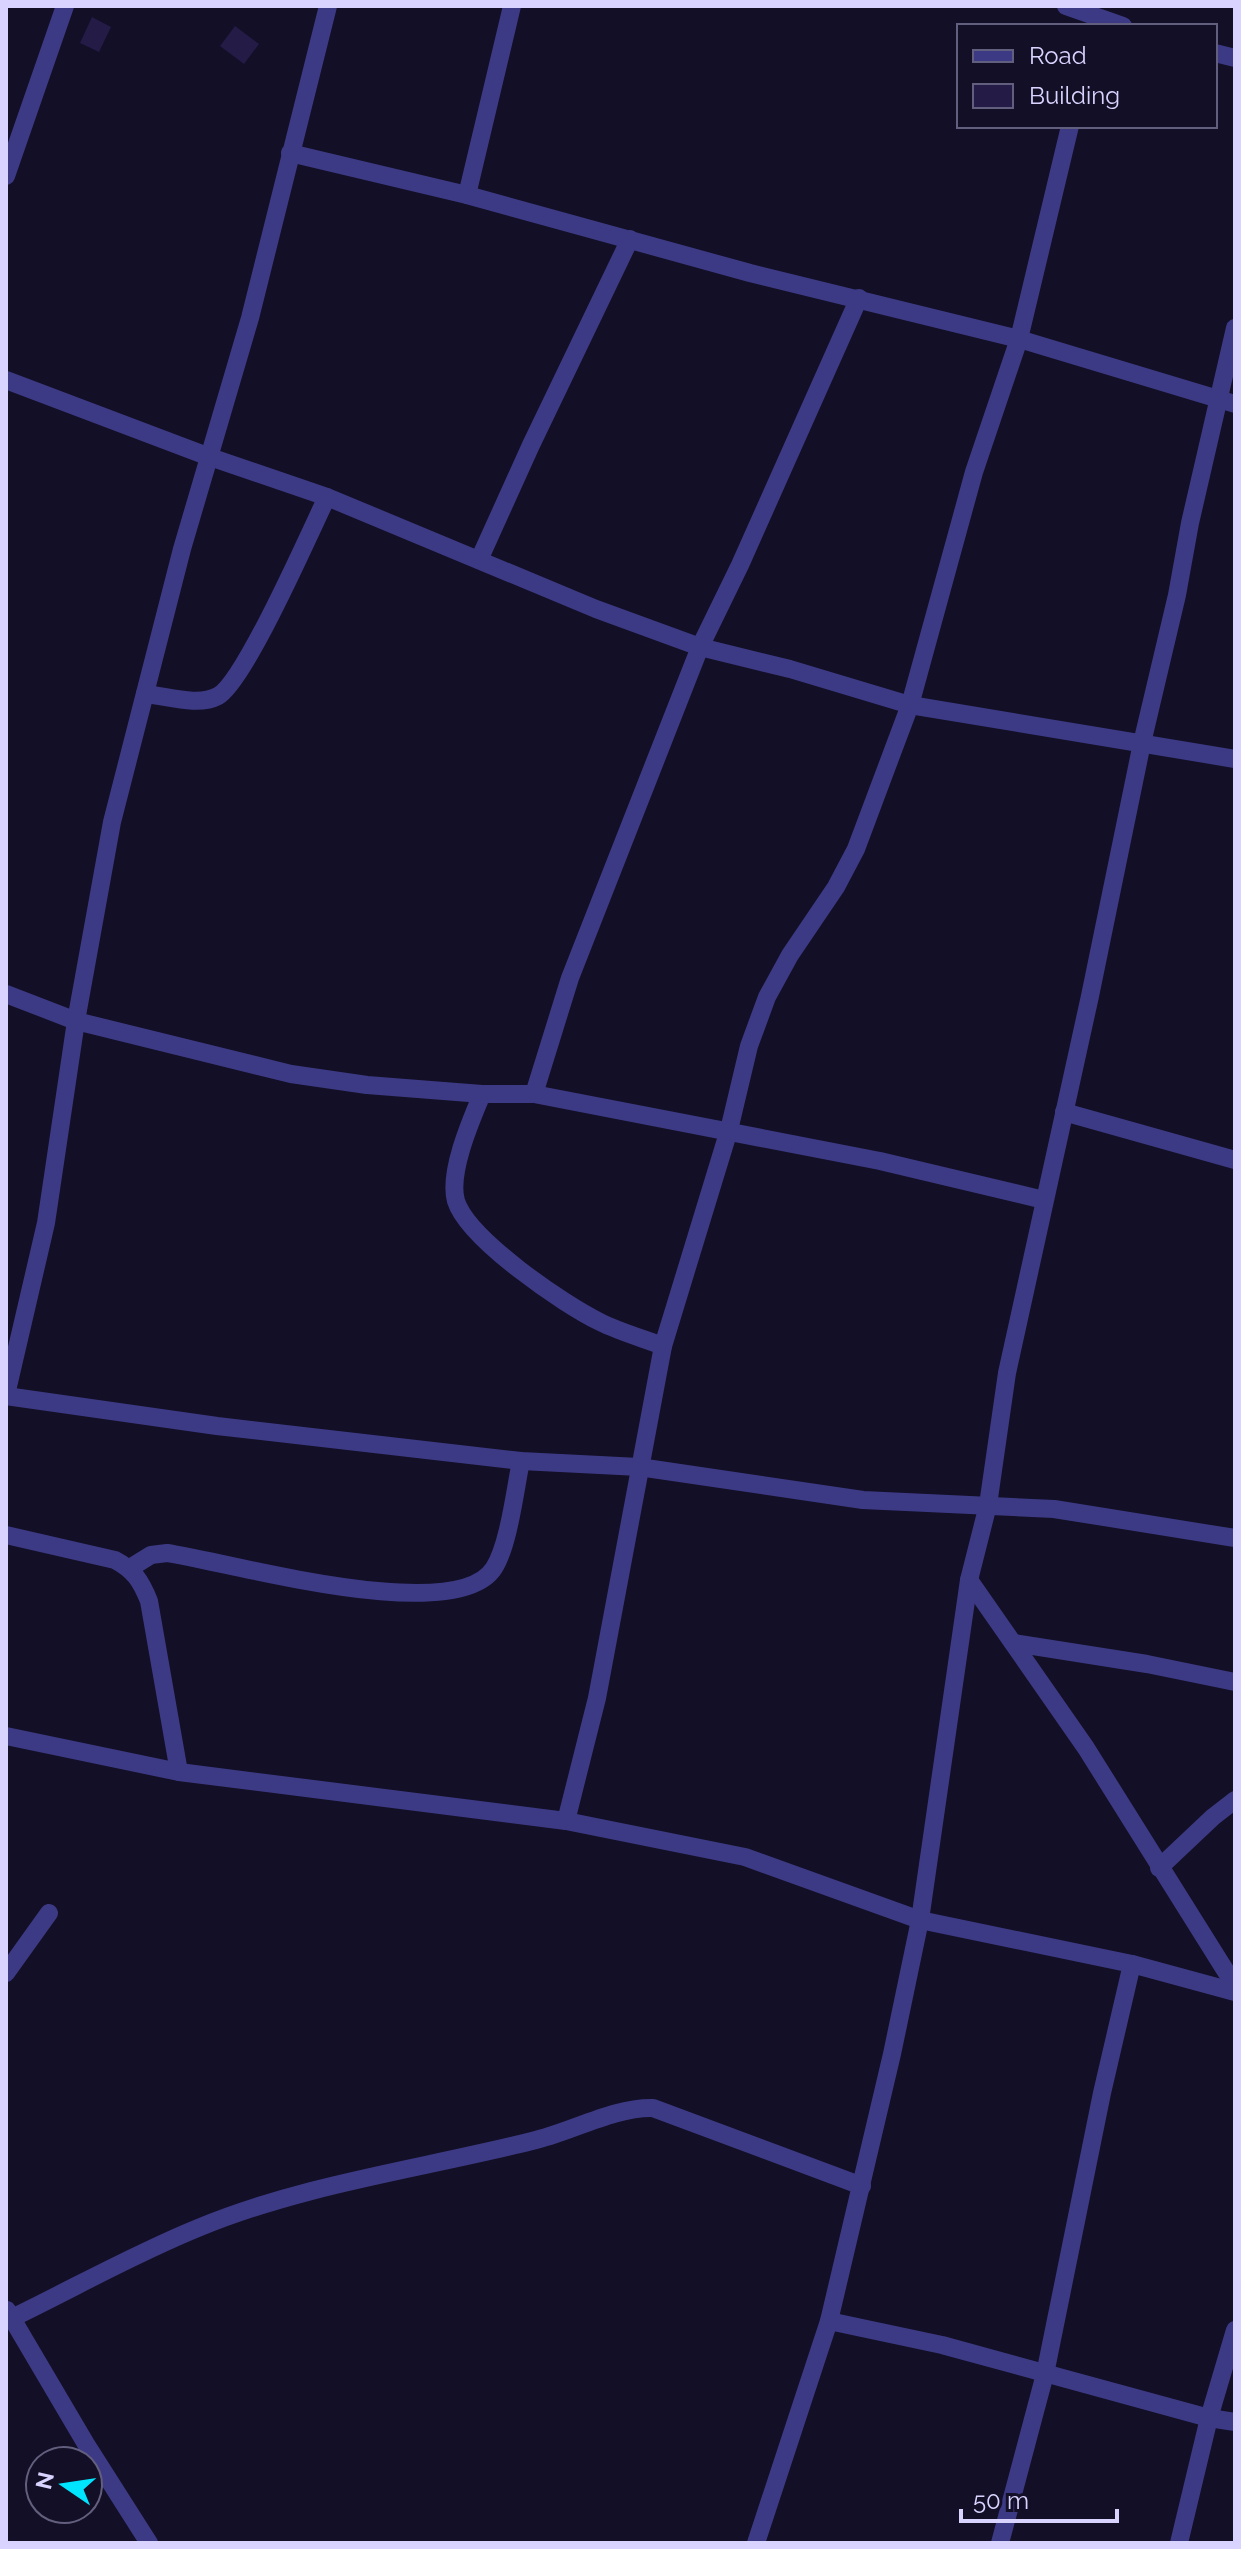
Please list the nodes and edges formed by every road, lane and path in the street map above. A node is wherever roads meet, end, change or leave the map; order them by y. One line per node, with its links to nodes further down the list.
1 (65, 6): 9 (street)
2 (328, 6): 8 (street)
3 (512, 6): 10 (street)
4 (1066, 6): 5 (street)
5 (1096, 16): 6 (street)
6 (1118, 24)
7 (1070, 128): 14 (street)
8 (290, 153): 10 (street); 17 (street)
9 (6, 176)
10 (467, 195): 11 (street)
11 (630, 239): 12 (street); 19 (street)
12 (859, 298): 14 (street); 20 (street)
13 (1235, 328): 16 (street)
14 (1019, 339): 16 (street); 22 (street)
15 (6, 380): 17 (street)
16 (1227, 403): 23 (street)
17 (207, 456): 18 (street); 21 (street)
18 (327, 497): 19 (street); 21 (street)
19 (479, 560): 20 (street)
20 (700, 647): 22 (street); 28 (street)
21 (145, 694): 26 (street)
22 (910, 705): 23 (street); 30 (street)
23 (1142, 743): 24 (street); 29 (street)
24 (1235, 759)
25 (6, 994): 26 (street)
26 (76, 1021): 27 (street); 34 (street)
27 (482, 1094): 28 (street); 33 (street)
28 (534, 1094): 30 (street)
29 (1064, 1112): 31 (street); 32 (street)
30 (729, 1130): 32 (street); 33 (street)
31 (1235, 1160)
32 (1044, 1200): 37 (street)
33 (663, 1346): 36 (street)
34 (6, 1395): 35 (street)
35 (521, 1461): 36 (street); 40 (street)
36 (639, 1467): 37 (street); 47 (street)
37 (988, 1505): 39 (street); 41 (street)
38 (6, 1535): 40 (street)
39 (1235, 1538)
40 (130, 1568): 45 (street)
41 (969, 1580): 42 (street); 50 (street)
42 (1013, 1643): 43 (street); 48 (street)
43 (1235, 1682)
44 (6, 1736): 45 (street)
45 (179, 1772): 47 (street)
46 (1235, 1800): 48 (street)
47 (566, 1821): 50 (street)
48 (1159, 1868): 53 (street)
49 (49, 1913): 52 (street)
50 (920, 1920): 51 (street); 54 (street)
51 (1132, 1964): 53 (street); 58 (street)
52 (6, 1973)
53 (1235, 1989)
54 (862, 2186): 55 (street); 56 (street)
55 (9, 2313): 61 (street)
56 (829, 2321): 58 (street); 62 (street)
57 (1235, 2330): 59 (street)
58 (1045, 2374): 59 (street); 63 (street)
59 (1209, 2418): 60 (street); 64 (street)
60 (1235, 2422)
61 (149, 2543)
62 (756, 2543)
63 (1000, 2543)
64 (1179, 2543)

